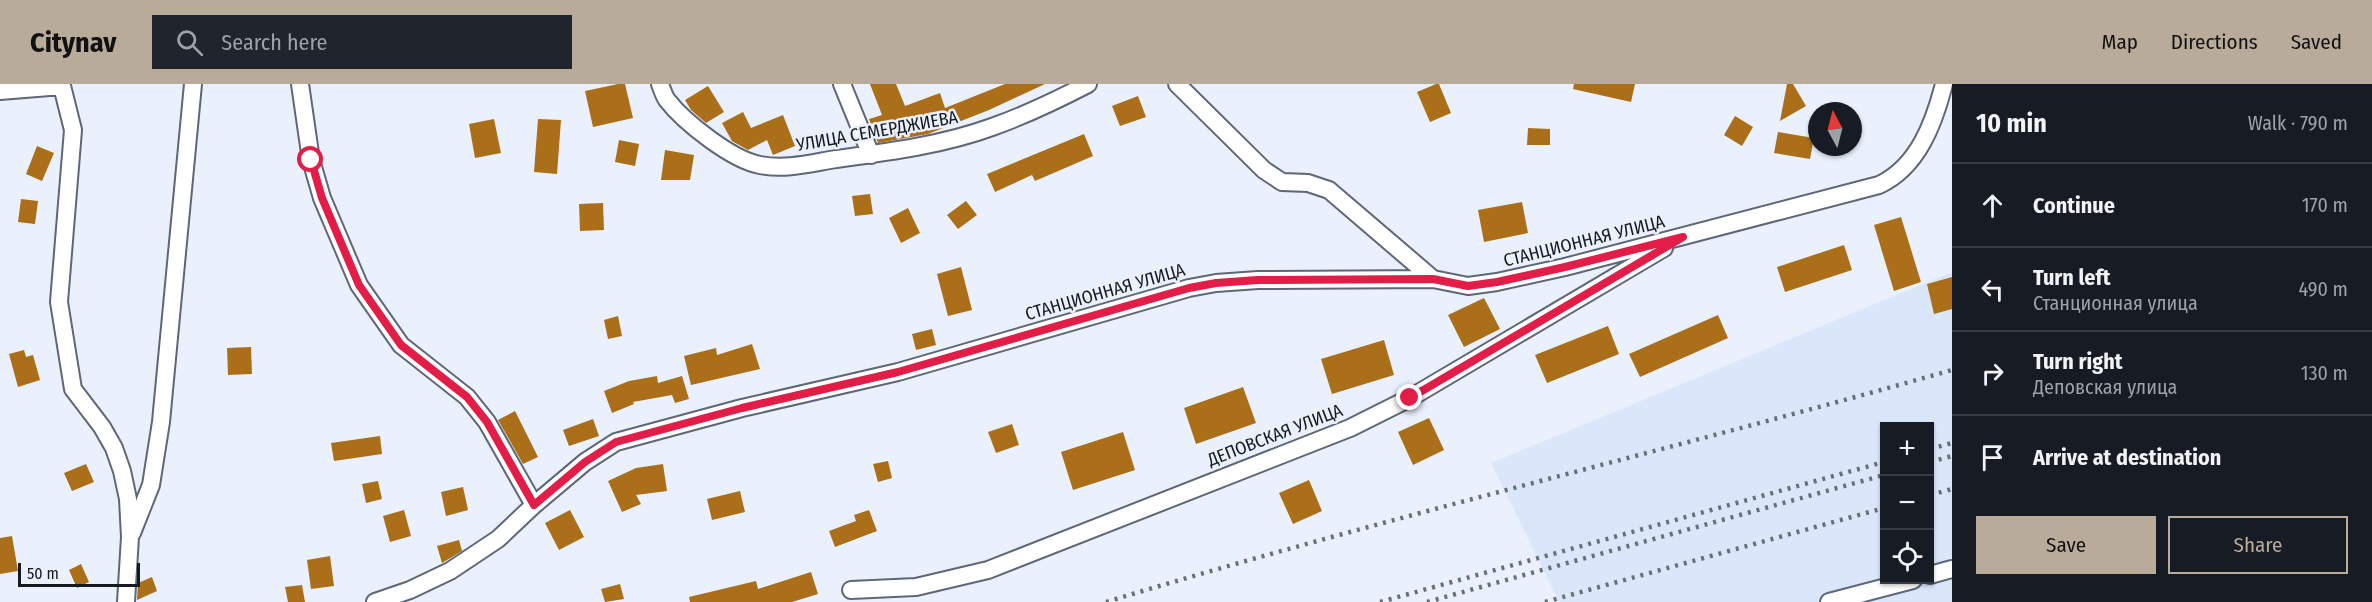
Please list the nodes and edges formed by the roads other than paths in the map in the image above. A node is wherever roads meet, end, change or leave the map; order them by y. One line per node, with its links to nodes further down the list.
1 (193, 84): 13 (street)
2 (300, 84): 12 (street)
3 (660, 84): 9 (street, УЛИЦА СЕМЕРДЖИЕВА)
4 (842, 84): 9 (street)
5 (1088, 84): 9 (street, УЛИЦА СЕМЕРДЖИЕВА)
6 (1178, 84): 11 (street)
7 (1944, 84): 10 (street, СТАНЦИОННАЯ УЛИЦА)
8 (0, 91): 13 (street)
9 (871, 155)
10 (1683, 237): 11 (street, СТАНЦИОННАЯ УЛИЦА); 17 (street, ДЕПОВСКАЯ УЛИЦА)
11 (1433, 279): 12 (street, СТАНЦИОННАЯ УЛИЦА)
12 (534, 505): 19 (street, СТАНЦИОННАЯ УЛИЦА)
13 (130, 537): 18 (street)
14 (1952, 569): 15 (street)
15 (1934, 574)
16 (1895, 584): 20 (street)
17 (851, 590)
18 (126, 602)
19 (375, 602)
20 (1829, 602)

